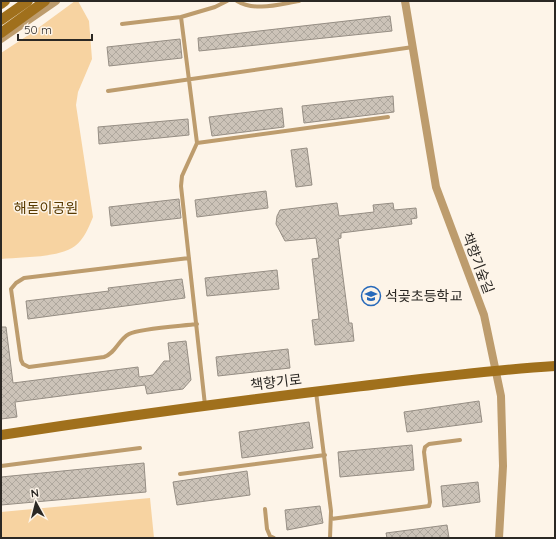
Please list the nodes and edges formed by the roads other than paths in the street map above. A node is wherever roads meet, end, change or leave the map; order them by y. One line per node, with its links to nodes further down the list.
1 (5, 1): 9 (street)
2 (28, 1): 11 (street)
3 (45, 1): 13 (street)
4 (56, 1): 14 (street)
5 (226, 1): 10 (lane)
6 (237, 1): 7 (lane)
7 (299, 1)
8 (405, 1): 15 (street, 책향기숲길)
9 (1, 4)
10 (181, 17): 12 (lane); 16 (lane)
11 (1, 20)
12 (122, 24)
13 (1, 33)
14 (1, 39)
15 (414, 47): 16 (lane); 23 (street, 책향기숲길)
16 (189, 78): 17 (lane); 19 (lane)
17 (108, 91)
18 (388, 117): 19 (lane)
19 (197, 143): 20 (lane)
20 (189, 258): 21 (lane); 21 (lane)
21 (197, 324): 25 (lane)
22 (555, 366): 23 (street, 책향기로)
23 (496, 370): 24 (street, 책향기로); 36 (street, 책향기숲길)
24 (316, 391): 25 (street, 책향기로); 29 (lane)
25 (205, 405): 26 (street, 책향기로)
26 (1, 435)
27 (460, 440): 33 (lane)
28 (140, 448): 30 (lane)
29 (325, 455): 31 (lane); 33 (lane)
30 (1, 466)
31 (180, 474)
32 (265, 509): 34 (lane)
33 (331, 519): 35 (lane)
34 (274, 538)
35 (330, 538)
36 (499, 538)

